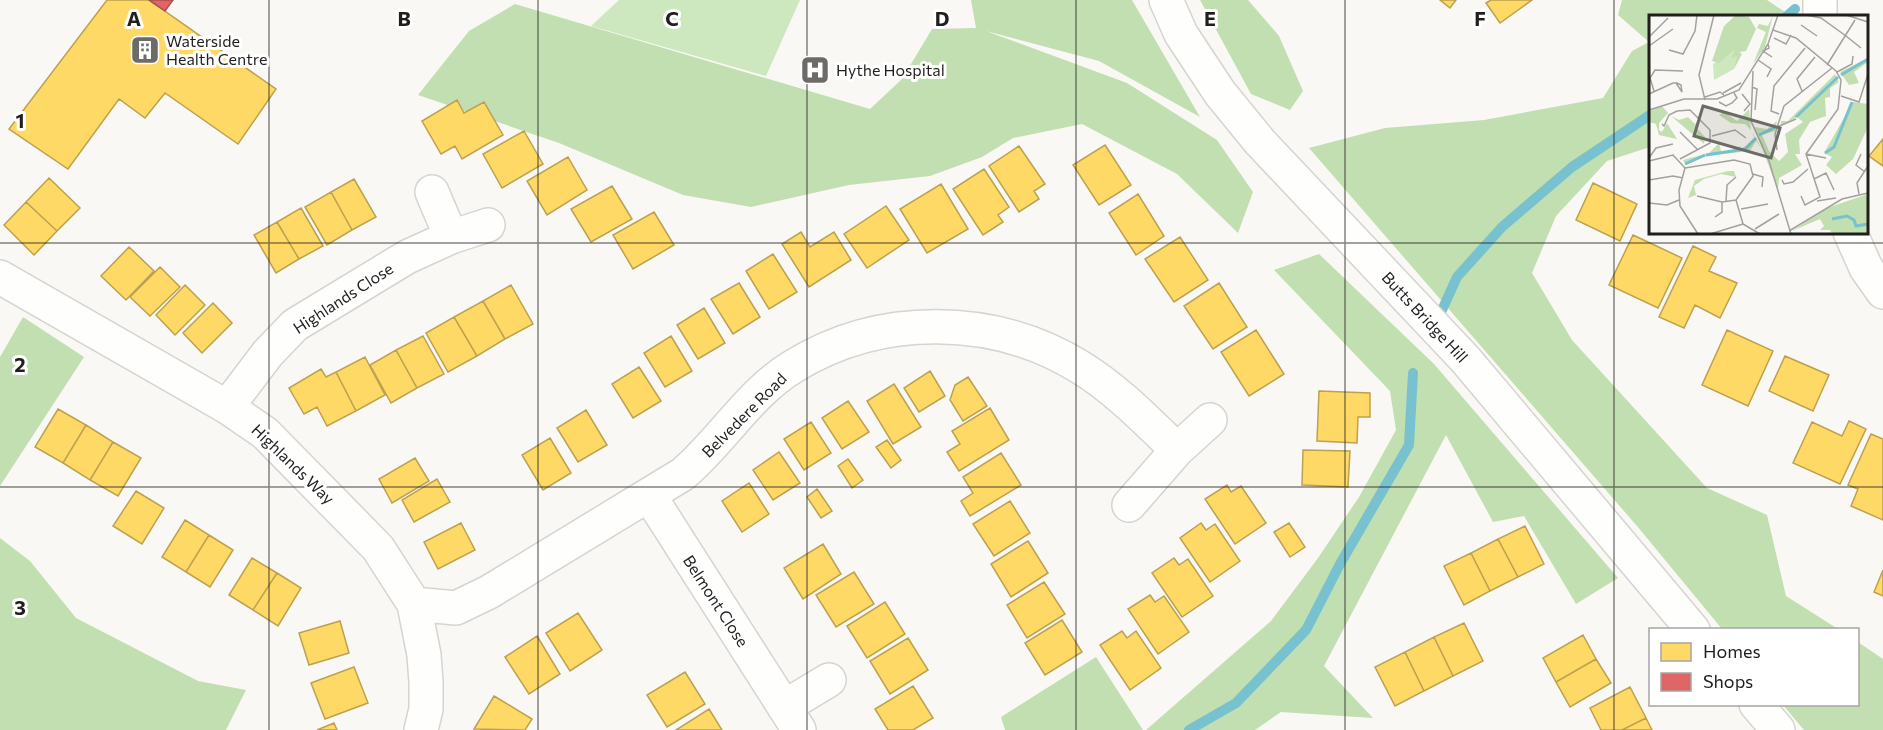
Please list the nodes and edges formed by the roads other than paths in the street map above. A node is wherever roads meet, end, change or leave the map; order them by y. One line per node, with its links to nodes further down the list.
1 (1166, 0): 14 (street, Butts Bridge Hill)
2 (432, 192): 5 (street)
3 (489, 225): 5 (street, Highlands Close)
4 (1851, 234): 7 (street)
5 (451, 237): 8 (street, Highlands Close)
6 (0, 277): 8 (street, Highlands Way)
7 (1883, 292)
8 (227, 406): 13 (street, Highlands Way)
9 (1210, 420): 10 (street)
10 (1177, 450): 11 (street, Belvedere Road); 12 (street)
11 (649, 495): 13 (street, Belvedere Road); 17 (street, Belmont Close)
12 (1129, 505)
13 (414, 604): 18 (street, Highlands Way)
14 (1691, 628)
15 (829, 680): 17 (street, Belmont Close)
16 (1757, 706): 19 (street)
17 (792, 718)
18 (422, 730)
19 (1778, 730)

